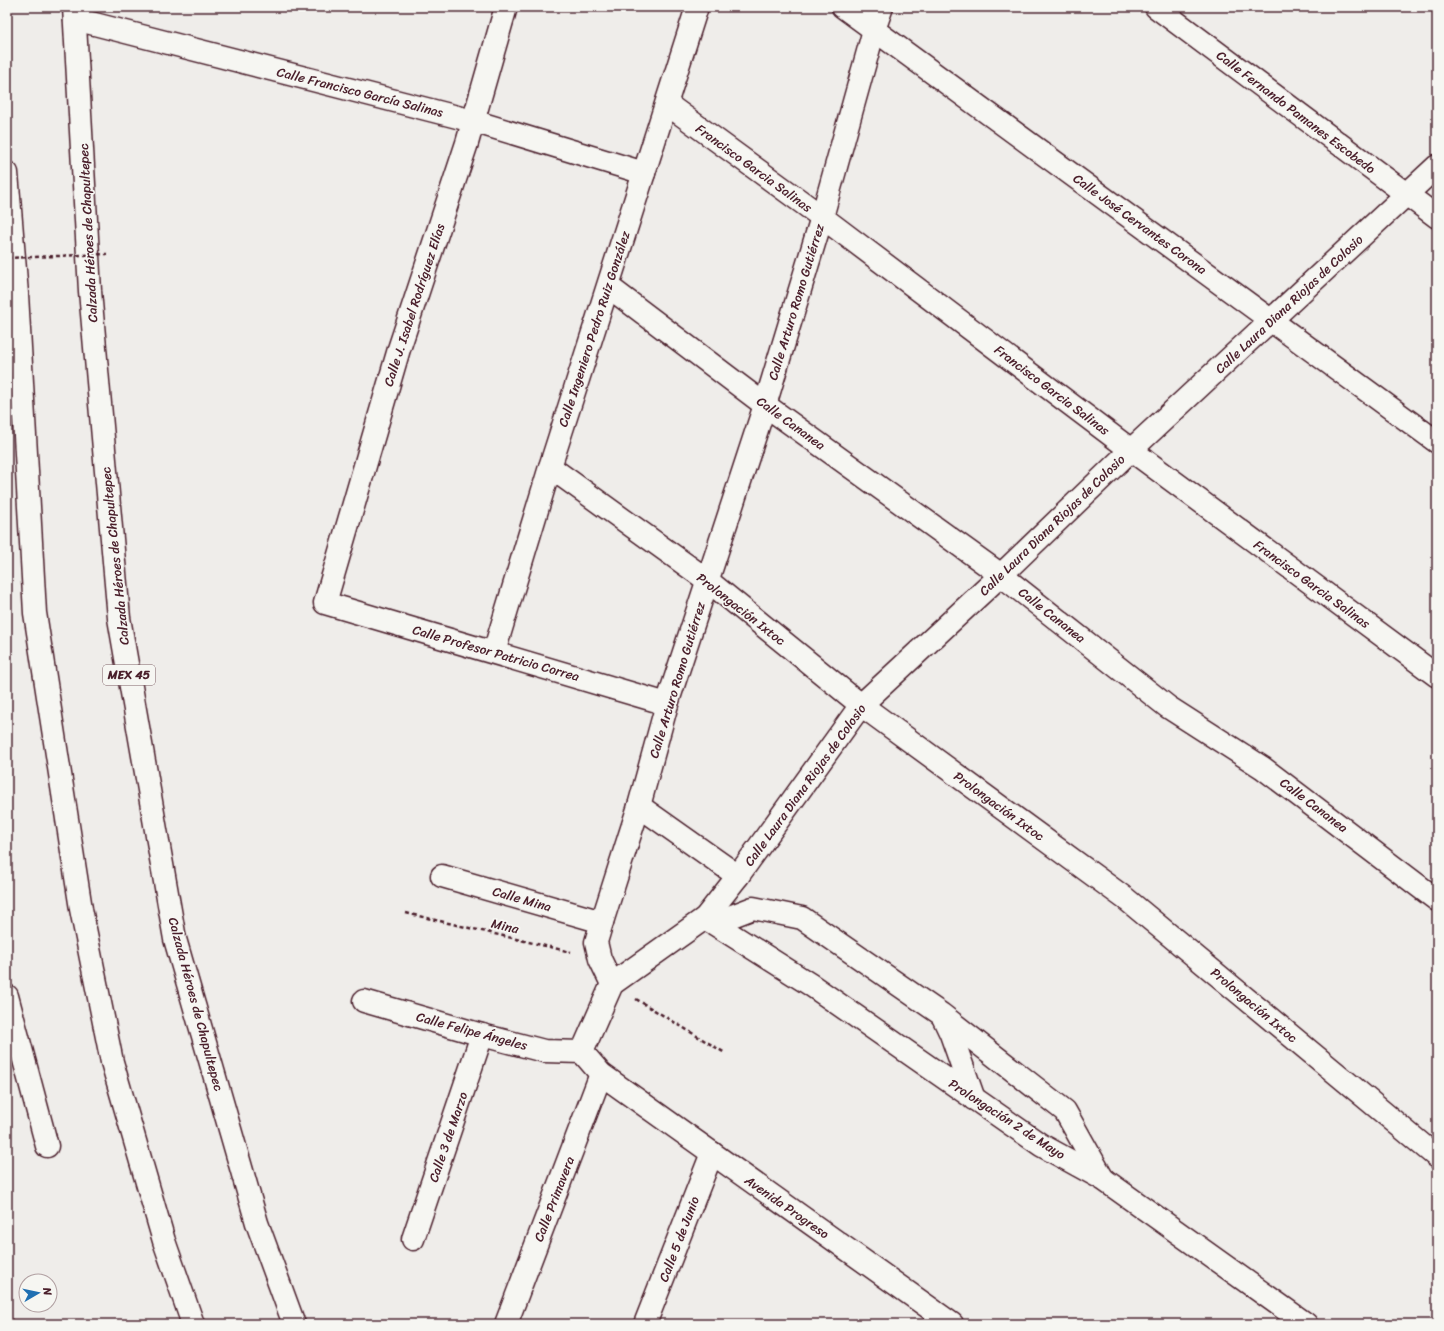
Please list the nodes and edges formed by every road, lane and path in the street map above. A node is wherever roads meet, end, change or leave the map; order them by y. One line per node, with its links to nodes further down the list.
1 (506, 7): 9 (street, Calle J. Isabel Rodríguez Elías)
2 (697, 7): 8 (street, Calle Ingeniero Pedro Ruiz González)
3 (843, 7): 7 (street, Calle José Cervantes Corona)
4 (882, 7): 7 (street, Calle Arturo Romo Gutiérrez)
5 (1156, 7): 13 (street, Calle Fernando Pamanes Escobedo)
6 (74, 13): 9 (street, Calle Francisco García Salinas); 54 (street, Calzada Héroes de Chapultepec / MEX 45)
7 (874, 30): 14 (street, Calle Arturo Romo Gutiérrez); 19 (street, Calle José Cervantes Corona)
8 (667, 104): 12 (street, Calle Ingeniero Pedro Ruiz González); 14 (street, Francisco Garcia Salinas)
9 (473, 121): 12 (street, Calle Francisco García Salinas); 26 (street, Calle J. Isabel Rodríguez Elías)
10 (1437, 166): 13 (street, Calle Laura Diana Riojas de Colosio)
11 (7, 173): 53 (street)
12 (644, 173): 18 (street, Calle Ingeniero Pedro Ruiz González)
13 (1408, 195): 15 (street, Calle Fernando Pamanes Escobedo); 19 (street, Calle Laura Diana Riojas de Colosio)
14 (822, 217): 20 (street, Calle Arturo Romo Gutiérrez); 22 (street, Francisco Garcia Salinas)
15 (1437, 217)
16 (107, 254): 17 (path, bridge)
17 (7, 258)
18 (609, 287): 20 (street, Calle Cananea); 23 (street, Calle Ingeniero Pedro Ruiz González)
19 (1271, 319): 21 (street, Calle José Cervantes Corona); 22 (street, Calle Laura Diana Riojas de Colosio)
20 (765, 405): 24 (street, Calle Cananea); 25 (street, Calle Arturo Romo Gutiérrez)
21 (1437, 442)
22 (1131, 450): 24 (street, Calle Laura Diana Riojas de Colosio); 28 (street, Francisco Garcia Salinas)
23 (550, 468): 25 (street, Prolongación Ixtoc); 27 (street, Calle Ingeniero Pedro Ruiz González)
24 (1001, 574): 30 (street, Calle Laura Diana Riojas de Colosio); 34 (street, Calle Cananea)
25 (707, 580): 29 (street, Calle Arturo Romo Gutiérrez); 30 (street, Prolongación Ixtoc)
26 (325, 604): 27 (street, Calle Profesor Patricio Correa)
27 (494, 652): 29 (street, Calle Profesor Patricio Correa)
28 (1437, 676)
29 (667, 704): 31 (street, Calle Arturo Romo Gutiérrez)
30 (861, 705): 33 (street, Calle Laura Diana Riojas de Colosio); 50 (street, Prolongación Ixtoc)
31 (639, 806): 33 (street); 37 (street, Calle Arturo Romo Gutiérrez)
32 (442, 876): 37 (street, Calle Mina)
33 (738, 876): 36 (street, Calle Laura Diana Riojas de Colosio)
34 (1437, 900)
35 (406, 913): 38 (path, Mina)
36 (710, 920): 39 (street); 42 (street); 47 (street, Prolongación 2 de Mayo)
37 (602, 922): 38 (street, Calle Arturo Romo Gutiérrez)
38 (600, 959): 39 (street, Calle Arturo Romo Gutiérrez)
39 (612, 984): 44 (street); 45 (path)
40 (7, 996): 48 (street)
41 (364, 1001): 43 (street, Calle Felipe Ángeles)
42 (941, 1014): 47 (street); 51 (street)
43 (482, 1036): 44 (street, Calle Felipe Ángeles); 52 (street, Calle 3 de Marzo)
44 (582, 1052): 46 (street, Avenida Progreso)
45 (725, 1053)
46 (601, 1074): 49 (street, Avenida Progreso); 55 (street, Calle Primavera)
47 (974, 1099): 51 (street, Prolongación 2 de Mayo)
48 (47, 1146)
49 (712, 1153): 56 (street, Calle 5 de Junio); 57 (street, Avenida Progreso)
50 (1437, 1157)
51 (1103, 1179): 58 (street, Prolongación 2 de Mayo)
52 (413, 1239)
53 (193, 1324)
54 (294, 1324)
55 (506, 1324)
56 (645, 1324)
57 (952, 1324)
58 (1306, 1324)

